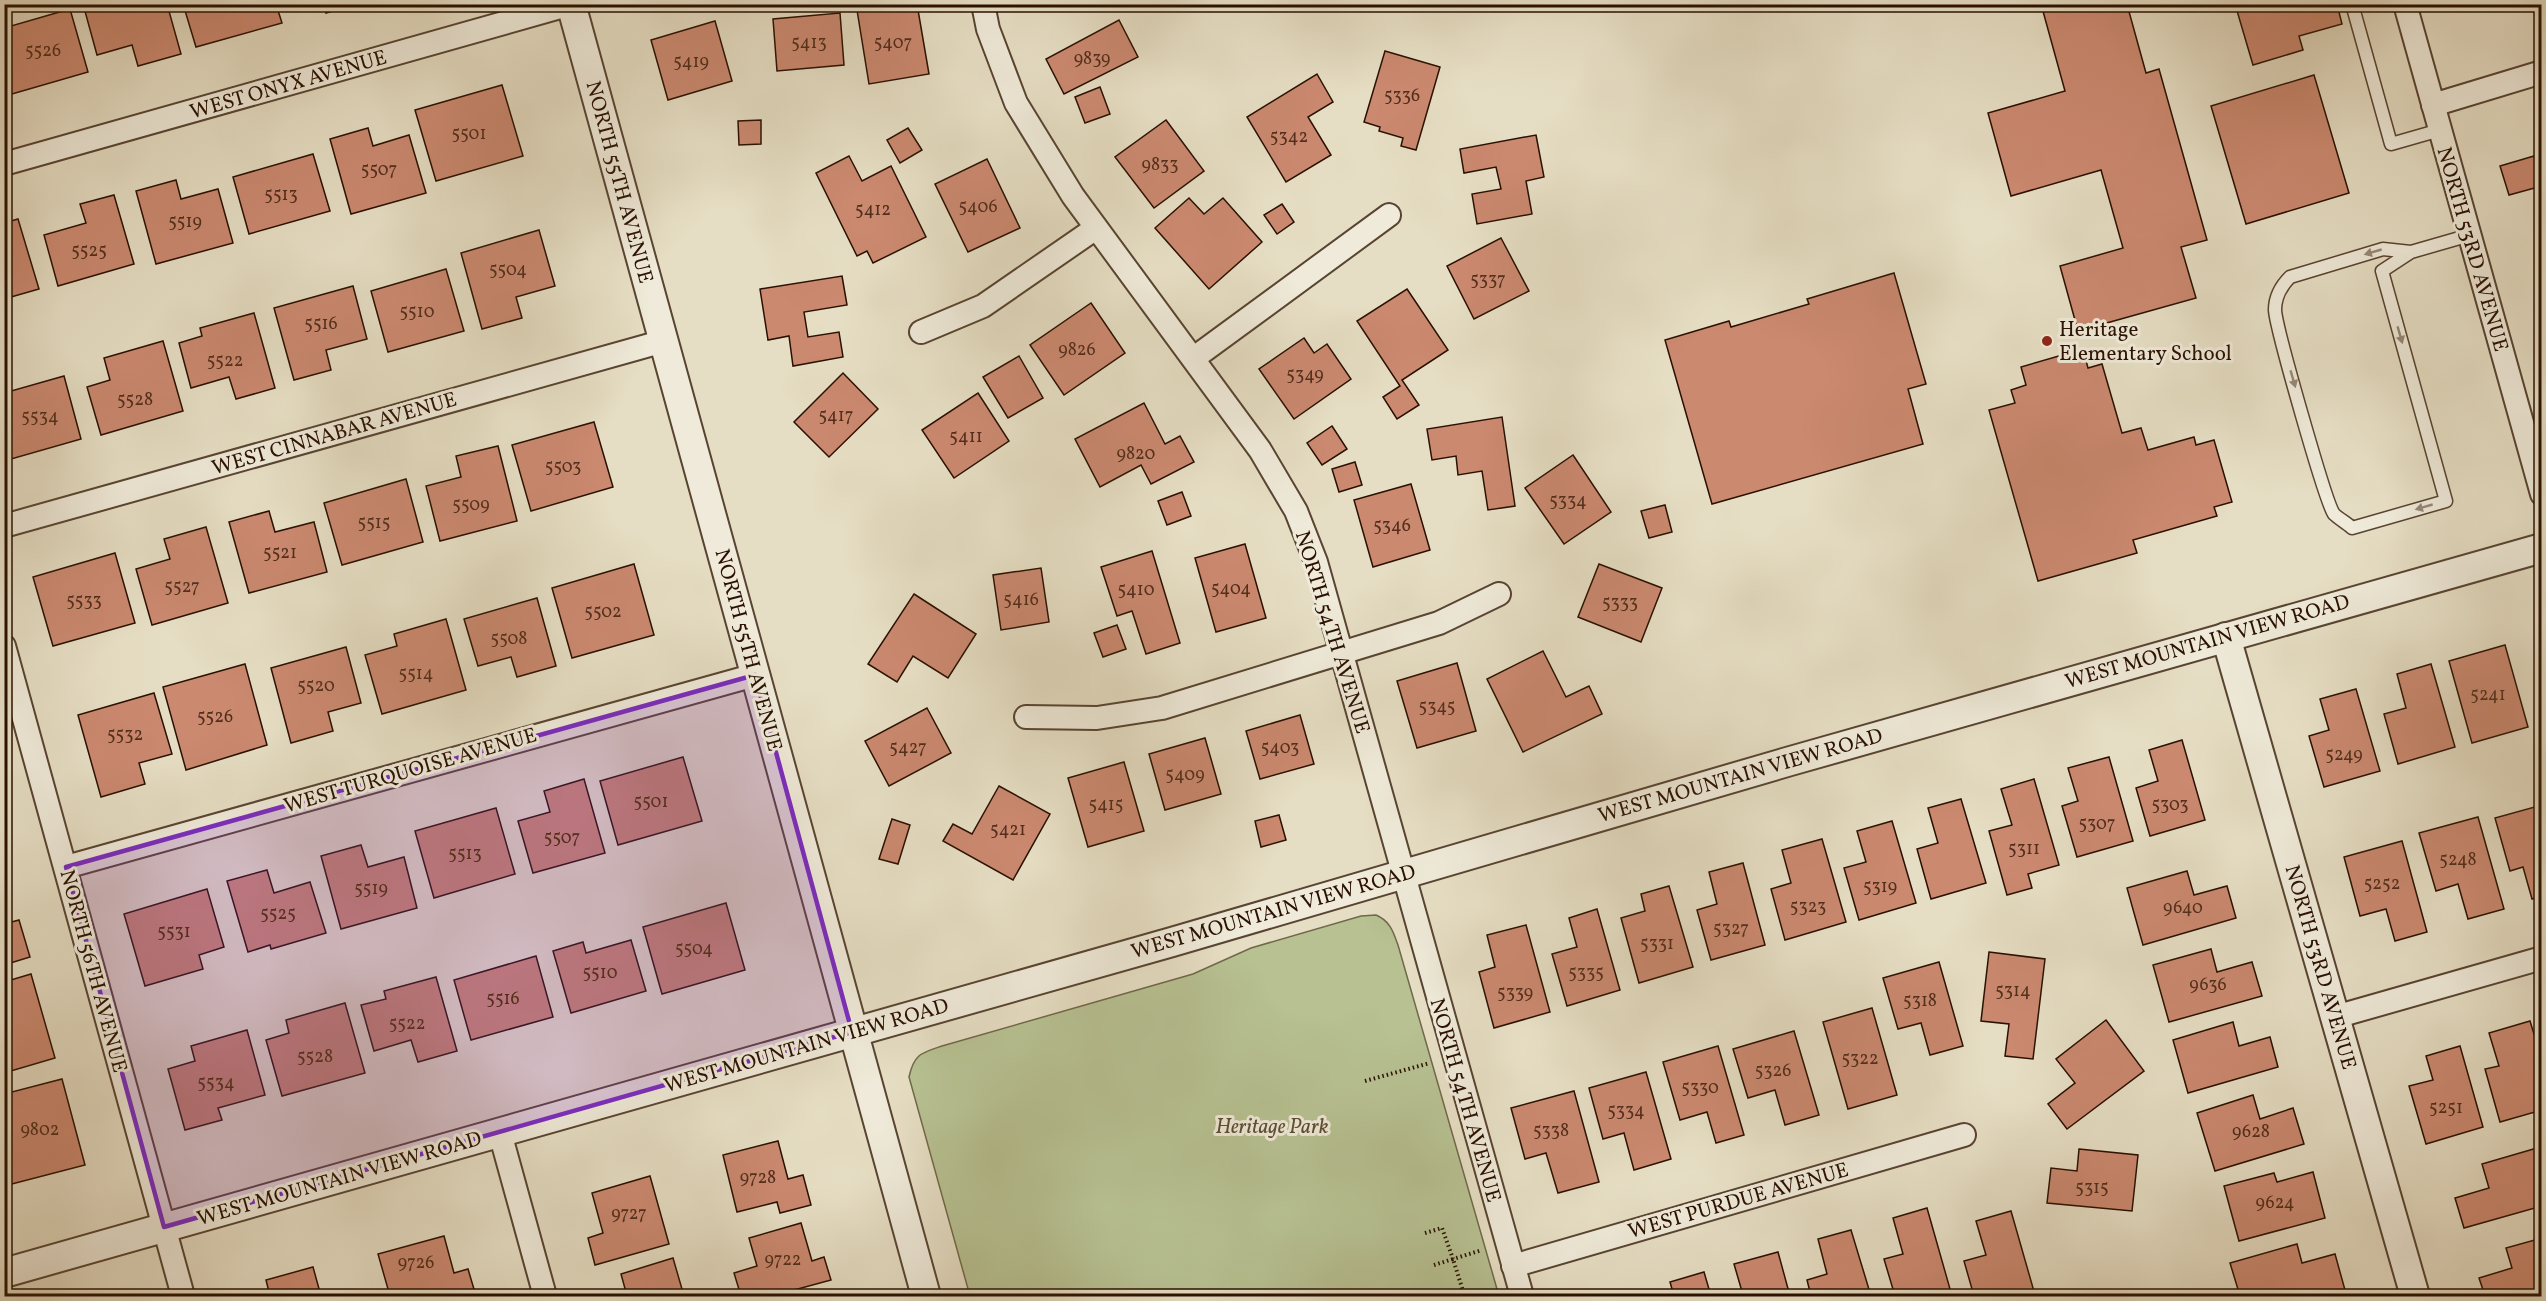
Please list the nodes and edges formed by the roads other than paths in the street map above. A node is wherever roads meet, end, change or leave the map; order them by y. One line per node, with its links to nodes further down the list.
1 (571, 4): 8 (street, WEST ONYX AVENUE); 14 (street, NORTH 55TH AVENUE)
2 (983, 4): 10 (street, NORTH 54TH AVENUE)
3 (2352, 4): 7 (lane)
4 (2405, 4): 6 (street, NORTH 53RD AVENUE)
5 (2541, 72): 6 (street)
6 (2433, 105): 7 (street, NORTH 53RD AVENUE)
7 (2440, 130): 11 (street, NORTH 53RD AVENUE)
8 (4, 164)
9 (1389, 215): 15 (street)
10 (1096, 228): 13 (street); 15 (street, NORTH 54TH AVENUE)
11 (2470, 235): 12 (lane); 16 (street, NORTH 53RD AVENUE)
12 (2411, 252): 12 (lane)
13 (921, 332)
14 (664, 341): 17 (street, WEST CINNABAR AVENUE); 23 (street, NORTH 55TH AVENUE)
15 (1194, 358): 22 (street, NORTH 54TH AVENUE)
16 (2541, 494)
17 (4, 526)
18 (2541, 548): 20 (street, WEST MOUNTAIN VIEW ROAD)
19 (1498, 594): 22 (street)
20 (2226, 637): 26 (street, WEST MOUNTAIN VIEW ROAD); 28 (street, NORTH 53RD AVENUE)
21 (4, 646): 25 (street, NORTH 56TH AVENUE)
22 (1339, 654): 24 (street); 26 (street, NORTH 54TH AVENUE)
23 (755, 675): 25 (street, WEST TURQUOISE AVENUE); 29 (street, NORTH 55TH AVENUE)
24 (1026, 717)
25 (66, 867): 32 (street, NORTH 56TH AVENUE)
26 (1402, 873): 29 (street, WEST MOUNTAIN VIEW ROAD); 33 (street, NORTH 54TH AVENUE)
27 (2541, 958): 28 (street)
28 (2335, 1017): 39 (street, NORTH 53RD AVENUE)
29 (852, 1032): 30 (street, WEST MOUNTAIN VIEW ROAD); 37 (street, NORTH 55TH AVENUE)
30 (500, 1133): 32 (street, WEST MOUNTAIN VIEW ROAD); 36 (street)
31 (1964, 1135): 33 (street, WEST PURDUE AVENUE)
32 (164, 1227): 34 (street, WEST MOUNTAIN VIEW ROAD); 35 (street, NORTH 56TH AVENUE)
33 (1513, 1266): 38 (street, NORTH 54TH AVENUE)
34 (4, 1273)
35 (183, 1296)
36 (545, 1296)
37 (926, 1296)
38 (1522, 1296)
39 (2415, 1296)

